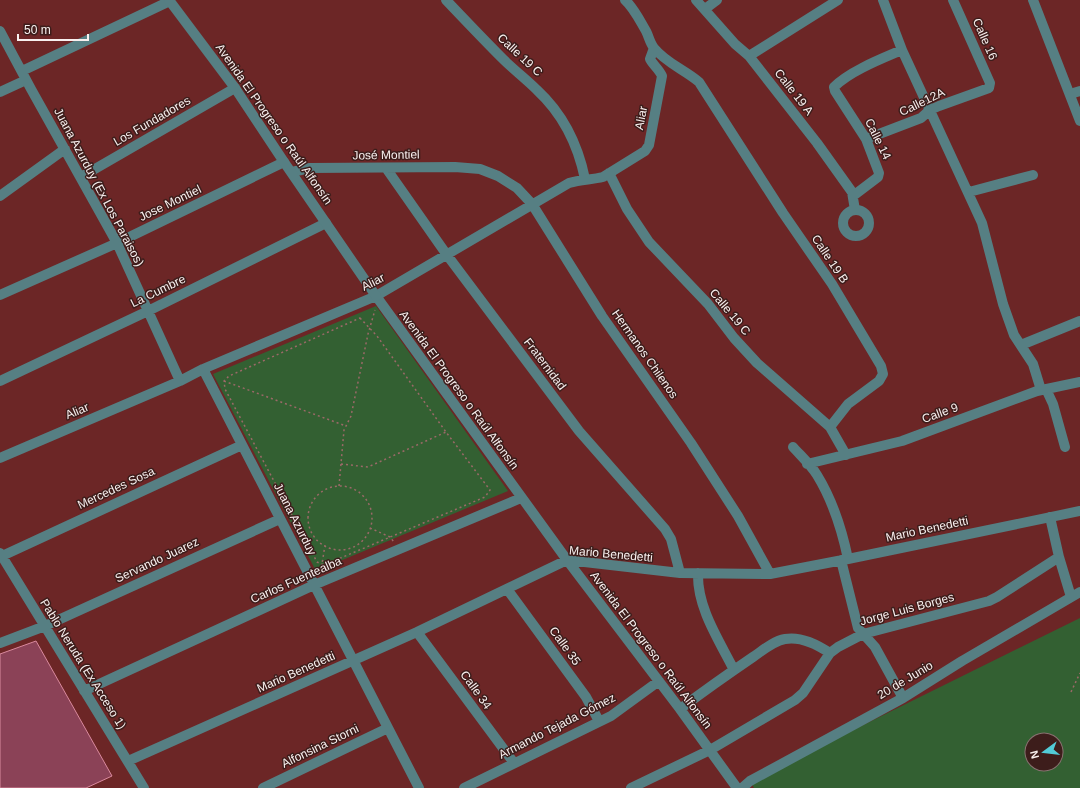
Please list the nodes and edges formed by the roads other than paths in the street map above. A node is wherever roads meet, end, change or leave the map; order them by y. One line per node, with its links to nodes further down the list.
1 (170, 0): 15 (street); 16 (street, Avenida El Progreso o Raúl Alfonsín)
2 (446, 0): 31 (street, Calle 19 C)
3 (696, 0): 10 (street, Calle 19 A)
4 (717, 0): 10 (street)
5 (838, 0): 14 (street)
6 (883, 0): 13 (street)
7 (953, 0): 17 (street, Calle 16)
8 (1033, 0): 19 (street)
9 (630, 2): 12 (street)
10 (705, 9): 14 (street, Calle 19 A)
11 (0, 31): 15 (street, Juana Azurduy (Ex Los Paraisos))
12 (654, 48): 28 (street, Aliar); 50 (street, Calle 19 B)
13 (902, 50): 20 (street); 22 (street, Calle 14)
14 (749, 56): 34 (street, Calle 19 A)
15 (24, 75): 18 (street); 23 (street, Juana Azurduy (Ex Los Paraisos))
16 (235, 88): 24 (street, Avenida El Progreso o Raúl Alfonsín); 30 (street, Los Fundadores)
17 (989, 88): 20 (street, Calle12A)
18 (0, 92)
19 (1075, 93): 21 (street)
20 (930, 110): 22 (street, Calle12A); 32 (street)
21 (1080, 121)
22 (866, 140): 34 (street, Calle 14)
23 (66, 149): 30 (street, Juana Azurduy (Ex Los Paraisos)); 33 (street)
24 (284, 162): 27 (street, Avenida El Progreso o Raúl Alfonsín); 38 (street, Jose Montiel)
25 (386, 168): 26 (street, José Montiel); 27 (street, José Montiel); 39 (street, Fraternidad)
26 (480, 169): 35 (street, Hermanos Chilenos)
27 (292, 172): 37 (street, Avenida El Progreso o Raúl Alfonsín)
28 (608, 173): 31 (street, Aliar); 50 (street, Calle 19 C)
29 (1034, 175): 32 (street)
30 (81, 177): 38 (street, Juana Azurduy (Ex Los Paraisos))
31 (585, 179): 35 (street, Aliar)
32 (968, 192): 44 (street)
33 (0, 196)
34 (853, 196): 36 (street, Calle 19 A)
35 (532, 204): 39 (street, Aliar); 67 (street, Hermanos Chilenos)
36 (855, 210)
37 (326, 223): 41 (street, Avenida El Progreso o Raúl Alfonsín); 42 (street, La Cumbre)
38 (117, 243): 40 (street, Jose Montiel); 42 (street, Juana Azurduy (Ex Los Paraisos))
39 (447, 255): 41 (street, Aliar); 65 (street, Fraternidad)
40 (0, 295)
41 (377, 298): 45 (street, Aliar); 57 (street, Avenida El Progreso o Raúl Alfonsín)
42 (148, 311): 46 (street, La Cumbre); 47 (street, Juana Azurduy (Ex Los Paraisos))
43 (1080, 321): 44 (street)
44 (1020, 344): 49 (street)
45 (203, 369): 47 (street, Aliar); 51 (street, Juana Azurduy)
46 (0, 381)
47 (180, 381): 55 (street, Aliar)
48 (1080, 382): 49 (street, Calle 9)
49 (1044, 389): 52 (street); 54 (street, Calle 9)
50 (830, 427): 54 (street, Calle 19 C)
51 (242, 445): 60 (street, Juana Azurduy); 61 (street, Mercedes Sosa)
52 (1066, 447)
53 (793, 448): 56 (street)
54 (846, 455): 56 (street, Calle 9)
55 (1, 457)
56 (807, 464): 64 (street)
57 (521, 498): 63 (street, Avenida El Progreso o Raúl Alfonsín); 68 (street, Carlos Fuentealba)
58 (1080, 511): 59 (street, Mario Benedetti)
59 (1050, 517): 62 (street); 64 (street, Mario Benedetti)
60 (280, 518): 68 (street, Juana Azurduy); 71 (street, Servando Juarez)
61 (1, 554): 71 (street, Pablo Neruda (Ex Acceso 1))
62 (1059, 557): 70 (street); 73 (street, Jorge Luis Borges)
63 (567, 560): 65 (street, Mario Benedetti); 69 (street, Mario Benedetti); 78 (street, Avenida El Progreso o Raúl Alfonsín)
64 (845, 560): 67 (street, Mario Benedetti); 73 (street)
65 (680, 573): 66 (street, Mario Benedetti)
66 (698, 573): 67 (street, Mario Benedetti); 77 (street)
67 (770, 574)
68 (314, 585): 76 (street, Juana Azurduy); 79 (street, Carlos Fuentealba)
69 (507, 589): 72 (street, Mario Benedetti); 82 (street, Calle 35)
70 (1075, 595): 80 (street, 20 de Junio)
71 (45, 626): 74 (street, Servando Juarez); 79 (street, Pablo Neruda (Ex Acceso 1))
72 (417, 632): 76 (street, Mario Benedetti); 86 (street, Calle 34)
73 (863, 634): 75 (street, Jorge Luis Borges); 80 (street)
74 (0, 643)
75 (830, 653): 77 (street); 84 (street, Jorge Luis Borges)
76 (353, 660): 83 (street, Juana Azurduy); 85 (street, Mario Benedetti)
77 (734, 670): 81 (street)
78 (659, 681): 81 (street, Avenida El Progreso o Raúl Alfonsín); 82 (street, Armando Tejada Gómez)
79 (84, 691): 85 (street, Pablo Neruda (Ex Acceso 1))
80 (903, 698): 93 (street, 20 de Junio)
81 (680, 709): 84 (street, Avenida El Progreso o Raúl Alfonsín)
82 (599, 721): 86 (street, Armando Tejada Gómez)
83 (388, 728): 88 (street, Alfonsina Storni); 89 (street, Juana Azurduy)
84 (710, 750): 91 (street, Jorge Luis Borges); 92 (street, Avenida El Progreso o Raúl Alfonsín)
85 (128, 761): 87 (street, Pablo Neruda (Ex Acceso 1))
86 (514, 763): 90 (street, Armando Tejada Gómez)
87 (144, 788)
88 (263, 788)
89 (419, 788)
90 (464, 788)
91 (631, 788)
92 (738, 788)
93 (742, 788)

